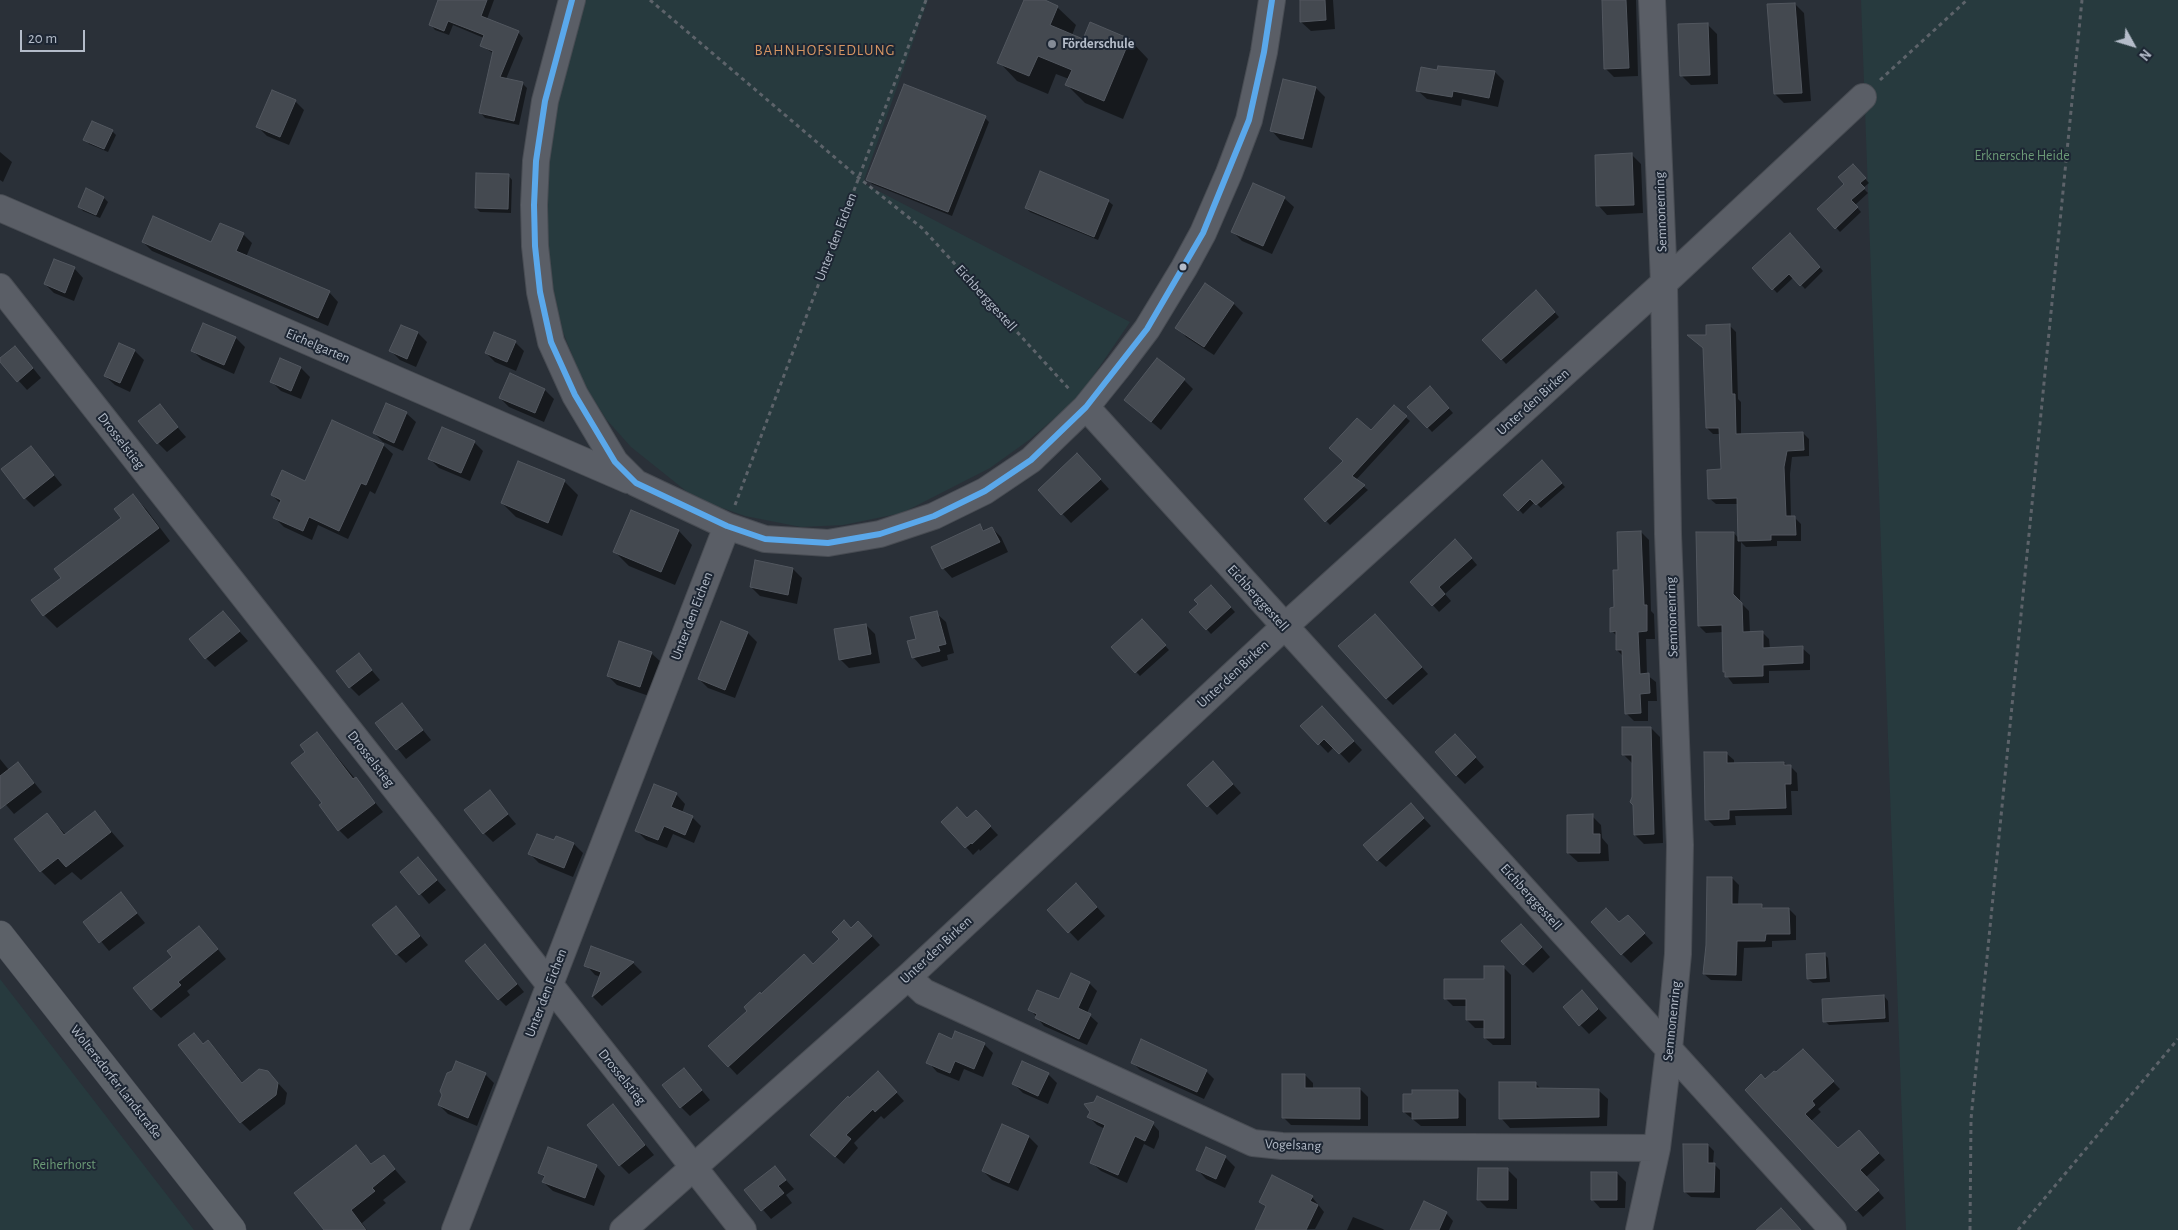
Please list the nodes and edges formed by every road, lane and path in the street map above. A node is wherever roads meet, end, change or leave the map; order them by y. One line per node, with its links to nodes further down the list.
1 (572, 0): 14 (street)
2 (650, 0): 9 (path, Eichberggestell)
3 (926, 0): 9 (path, Unter den Eichen)
4 (1272, 0): 13 (street, Eichelgarten)
5 (1652, 0): 11 (street, Semnonenring)
6 (1967, 0): 8 (path)
7 (2082, 0): 30 (path)
8 (1863, 97): 11 (street, Unter den Birken)
9 (859, 178): 13 (path, Eichberggestell); 15 (path, Unter den Eichen)
10 (0, 208): 14 (street, Eichelgarten)
11 (1664, 283): 16 (street, Unter den Birken); 21 (street, Semnonenring)
12 (0, 287): 19 (street, Drosselstieg)
13 (1086, 407): 15 (street, Eichelgarten); 16 (street, Eichberggestell)
14 (636, 483): 15 (street, Eichelgarten)
15 (727, 526): 19 (street, Unter den Eichen)
16 (1284, 627): 18 (street, Unter den Birken); 21 (street, Eichberggestell)
17 (0, 935): 24 (main road, Woltersdorfer Landstraße)
18 (908, 977): 22 (street, Vogelsang); 23 (street, Unter den Birken)
19 (549, 985): 23 (street, Drosselstieg); 25 (street, Unter den Eichen)
20 (2178, 1039): 31 (path)
21 (1670, 1049): 22 (street, Semnonenring); 29 (street, Eichberggestell)
22 (1656, 1148): 28 (street, Semnonenring)
23 (693, 1166): 26 (street, Unter den Birken); 27 (street, Drosselstieg)
24 (232, 1230)
25 (455, 1230)
26 (623, 1230)
27 (743, 1230)
28 (1639, 1230)
29 (1833, 1230)
30 (1970, 1230)
31 (2018, 1230)

